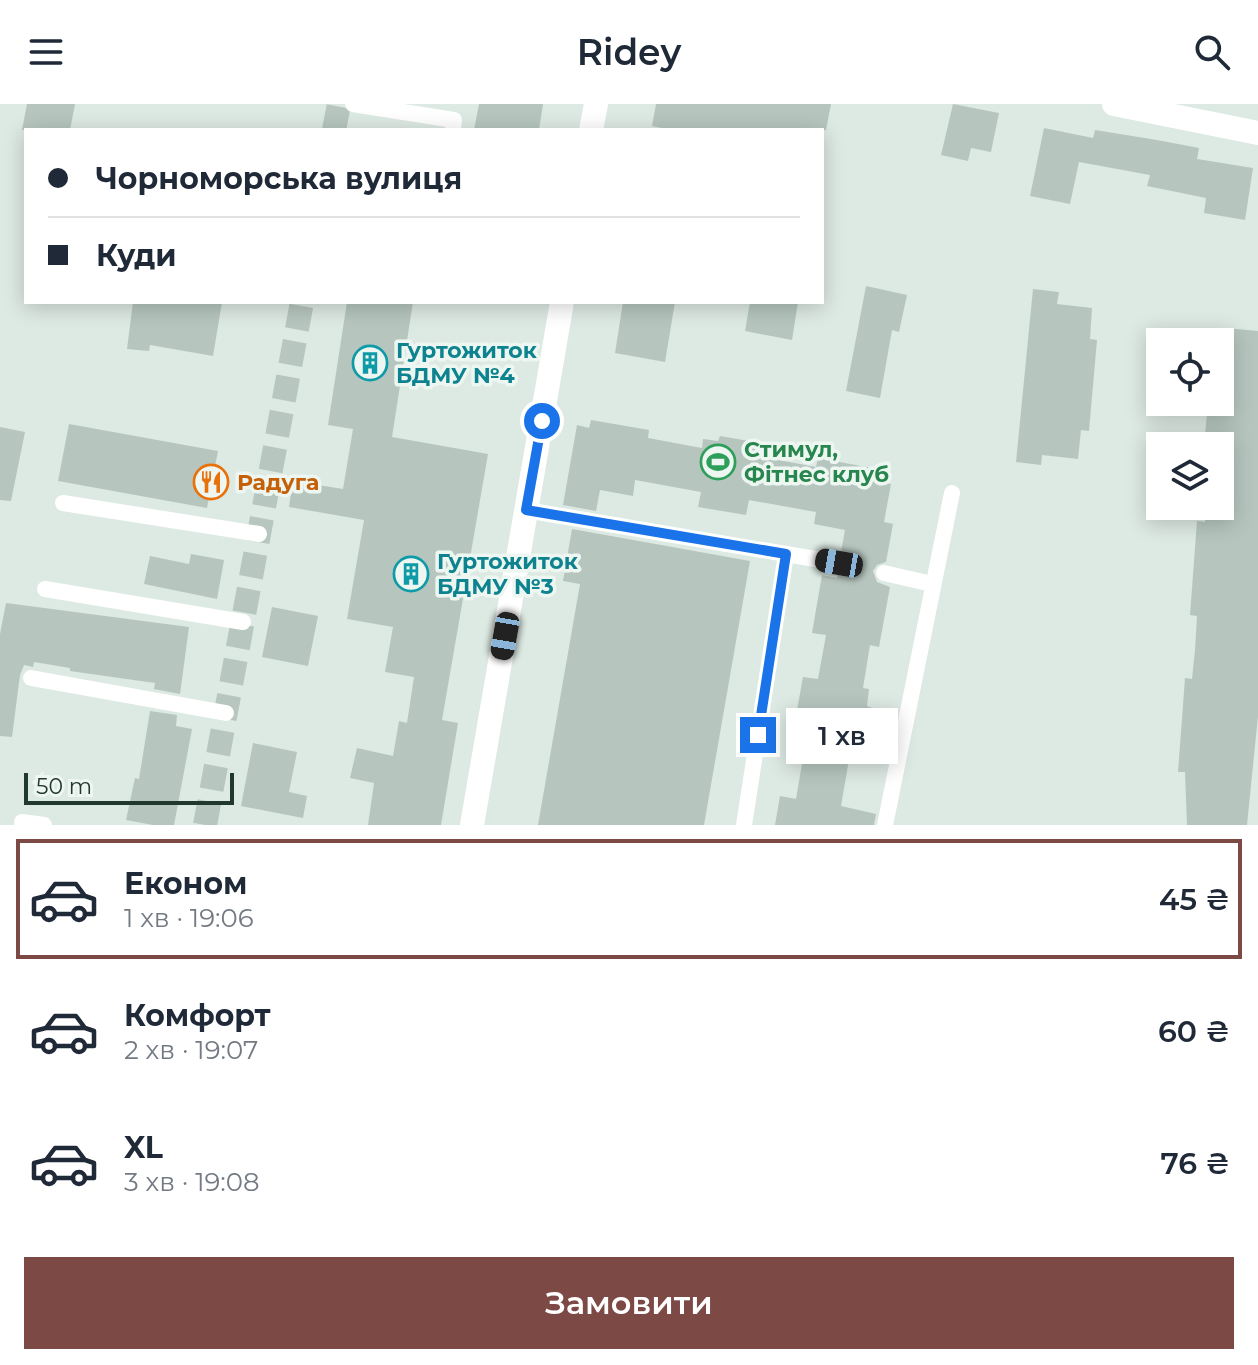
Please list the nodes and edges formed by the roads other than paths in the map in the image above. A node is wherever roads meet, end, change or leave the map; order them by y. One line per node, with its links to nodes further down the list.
1 (353, 104): 4 (lane)
2 (596, 104): 5 (street)
3 (1114, 104): 6 (street)
4 (453, 128)
5 (591, 128)
6 (1258, 133)
7 (562, 304): 10 (street)
8 (952, 493): 15 (lane)
9 (63, 503): 11 (lane)
10 (526, 510): 12 (lane); 22 (street)
11 (259, 534)
12 (786, 554): 13 (lane); 23 (lane)
13 (839, 563)
14 (884, 573): 15 (lane)
15 (932, 584): 24 (lane)
16 (45, 589): 17 (lane)
17 (243, 622)
18 (31, 678): 19 (lane)
19 (226, 713)
20 (22, 825): 21 (lane)
21 (44, 825)
22 (472, 825)
23 (744, 825)
24 (885, 825)

